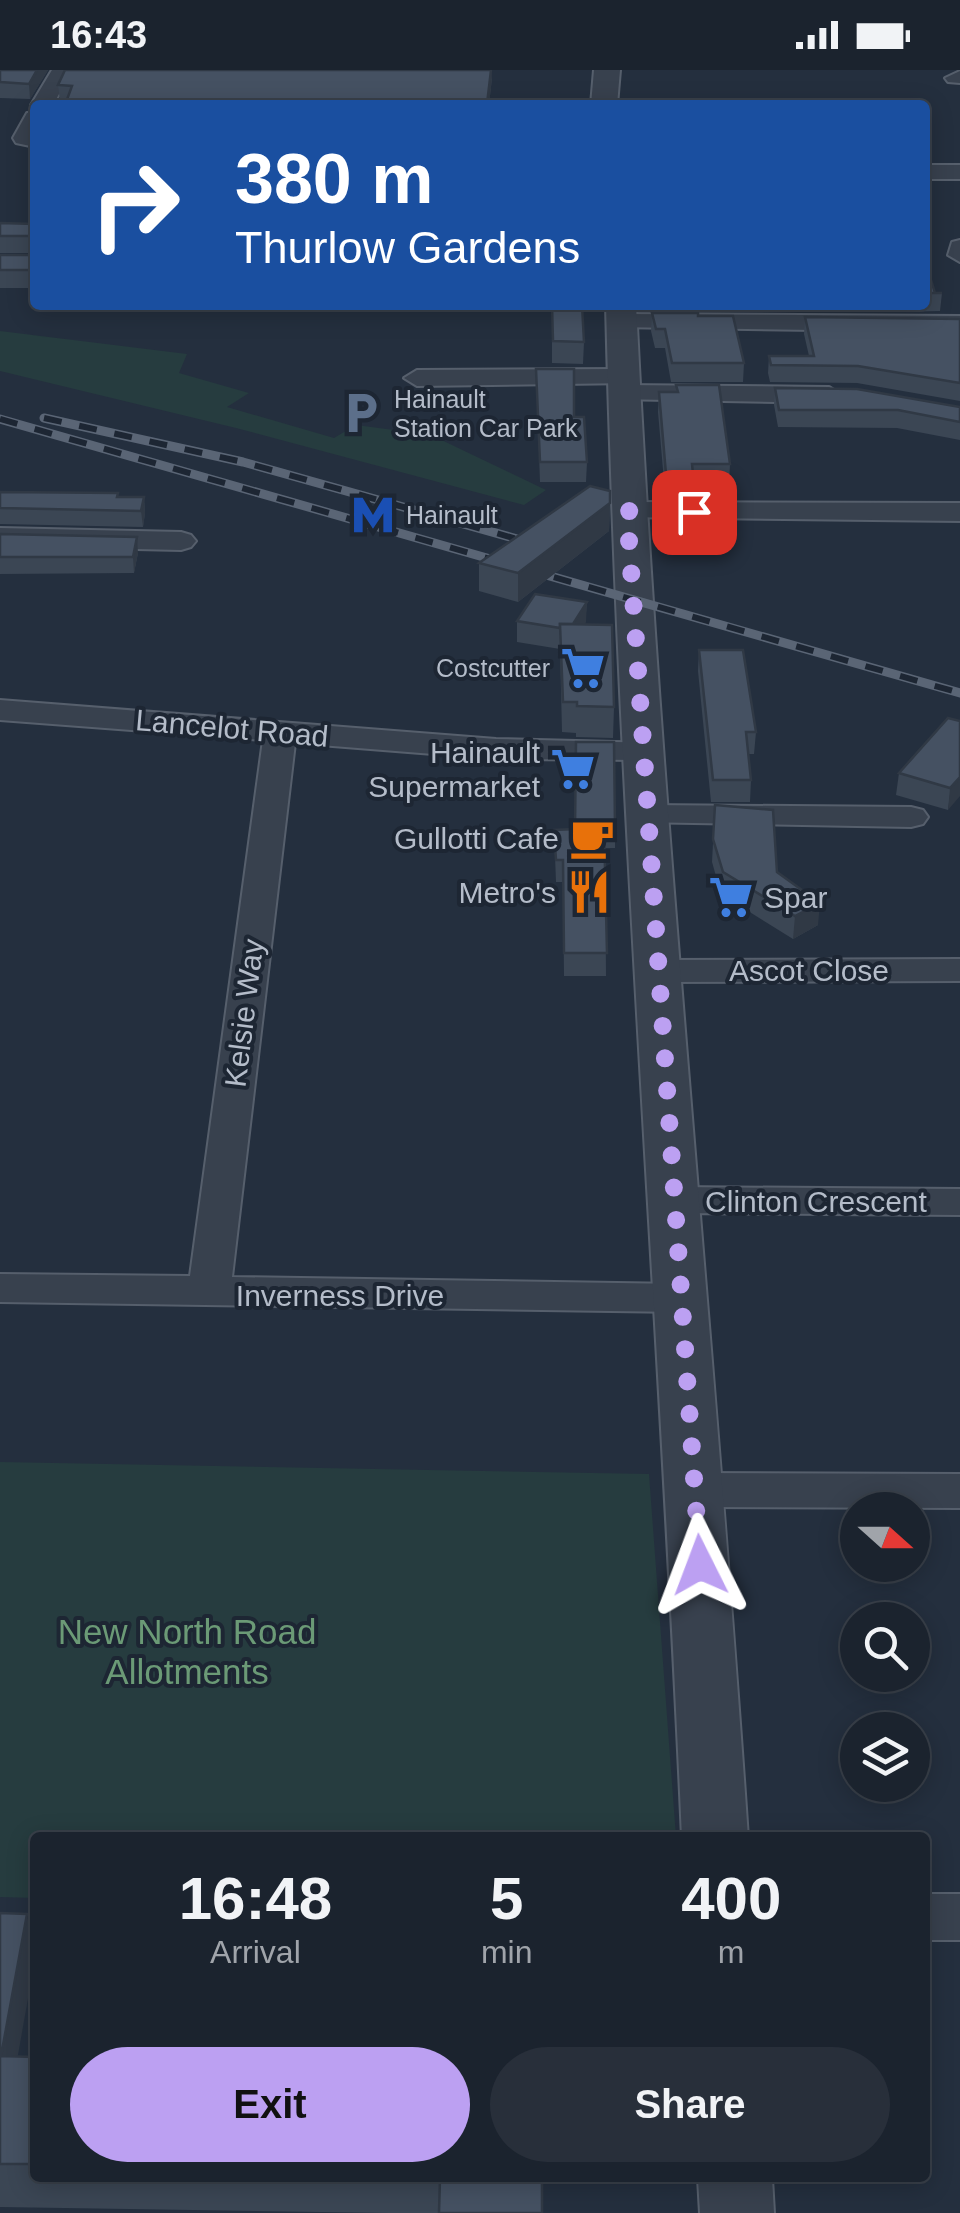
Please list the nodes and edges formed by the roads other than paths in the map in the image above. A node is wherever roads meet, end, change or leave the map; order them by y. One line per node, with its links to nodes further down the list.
1 (62, 70): 3 (street)
2 (604, 70): 4 (street)
3 (45, 100)
4 (604, 100)
5 (930, 172): 6 (street)
6 (960, 172)
7 (622, 314): 8 (street); 11 (street)
8 (765, 314): 9 (street)
9 (960, 324)
10 (417, 378): 11 (street)
11 (623, 386): 12 (street); 13 (street)
12 (856, 395)
13 (627, 511): 14 (street); 19 (street)
14 (960, 512)
15 (0, 537): 16 (street)
16 (182, 541)
17 (0, 710): 18 (street, Lancelot Road)
18 (280, 732): 19 (street, Lancelot Road); 27 (street, Kelsie Way)
19 (643, 750): 20 (street)
20 (648, 815): 21 (street); 22 (street)
21 (911, 817)
22 (658, 970): 23 (street, Ascot Close); 24 (street)
23 (960, 970)
24 (673, 1200): 25 (street, Clinton Crescent); 28 (street)
25 (960, 1202)
26 (0, 1288): 27 (street, Inverness Drive)
27 (209, 1294): 28 (street, Inverness Drive)
28 (680, 1298): 29 (street)
29 (696, 1490): 30 (street); 31 (street)
30 (960, 1490)
31 (716, 1832)
32 (930, 1917): 33 (street)
33 (960, 1918)
34 (735, 2182): 35 (street)
35 (738, 2213)

